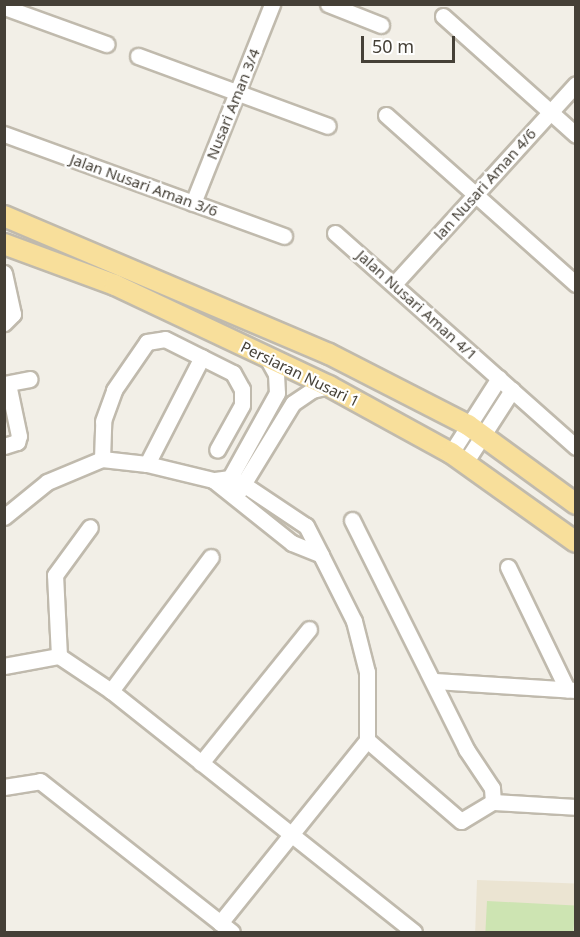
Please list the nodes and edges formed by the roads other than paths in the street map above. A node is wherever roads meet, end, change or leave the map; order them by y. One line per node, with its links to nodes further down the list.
1 (272, 4): 9 (street, Nusari Aman 3/4)
2 (328, 4): 5 (street)
3 (5, 6): 6 (street)
4 (443, 16): 10 (street)
5 (381, 25)
6 (106, 44)
7 (138, 56): 9 (street)
8 (576, 84): 10 (street, lan Nusari Aman 4/6)
9 (238, 92): 12 (street); 16 (street, Nusari Aman 3/4)
10 (550, 112): 14 (street); 15 (street, lan Nusari Aman 4/6)
11 (386, 115): 15 (street)
12 (328, 126)
13 (4, 134): 16 (street, Jalan Nusari Aman 3/6)
14 (576, 135)
15 (477, 193): 22 (street, lan Nusari Aman 4/6); 23 (street)
16 (193, 203): 19 (street, Jalan Nusari Aman 3/6)
17 (4, 216): 32 (main road, Persiaran Nusari 1)
18 (335, 233): 22 (street, Jalan Nusari Aman 4/1)
19 (284, 236)
20 (4, 244): 25 (main road, Persiaran Nusari 1)
21 (4, 273): 24 (street)
22 (394, 284): 27 (street, Jalan Nusari Aman 4/1)
23 (576, 284)
24 (4, 323)
25 (266, 356): 30 (main road, Persiaran Nusari 1); 39 (street)
26 (202, 357): 35 (street); 37 (street); 38 (street)
27 (499, 378): 31 (street, Jalan Nusari Aman 4/1); 32 (street)
28 (30, 379): 29 (street)
29 (6, 384): 33 (street)
30 (329, 386): 36 (main road, Persiaran Nusari 1); 39 (street)
31 (512, 390): 32 (street); 34 (street)
32 (474, 430): 36 (street); 40 (main road, Persiaran Nusari 1)
33 (4, 446)
34 (576, 447)
35 (217, 450)
36 (458, 458): 44 (main road, Persiaran Nusari 1)
37 (102, 459): 38 (street); 41 (street)
38 (147, 464): 39 (street)
39 (229, 486): 45 (street); 45 (street)
40 (576, 504)
41 (4, 517)
42 (352, 520): 51 (street)
43 (90, 527): 49 (street)
44 (576, 542)
45 (321, 555): 54 (street)
46 (211, 557): 53 (street)
47 (507, 567): 52 (street)
48 (309, 629): 55 (street)
49 (59, 656): 50 (street); 53 (street)
50 (4, 666)
51 (435, 681): 52 (street); 57 (street)
52 (571, 690)
53 (111, 691): 55 (street)
54 (367, 740): 57 (street); 59 (street)
55 (201, 763): 59 (street)
56 (4, 787): 60 (street)
57 (493, 802): 58 (street)
58 (576, 807)
59 (292, 834): 60 (street); 61 (street)
60 (226, 928)
61 (414, 933)

